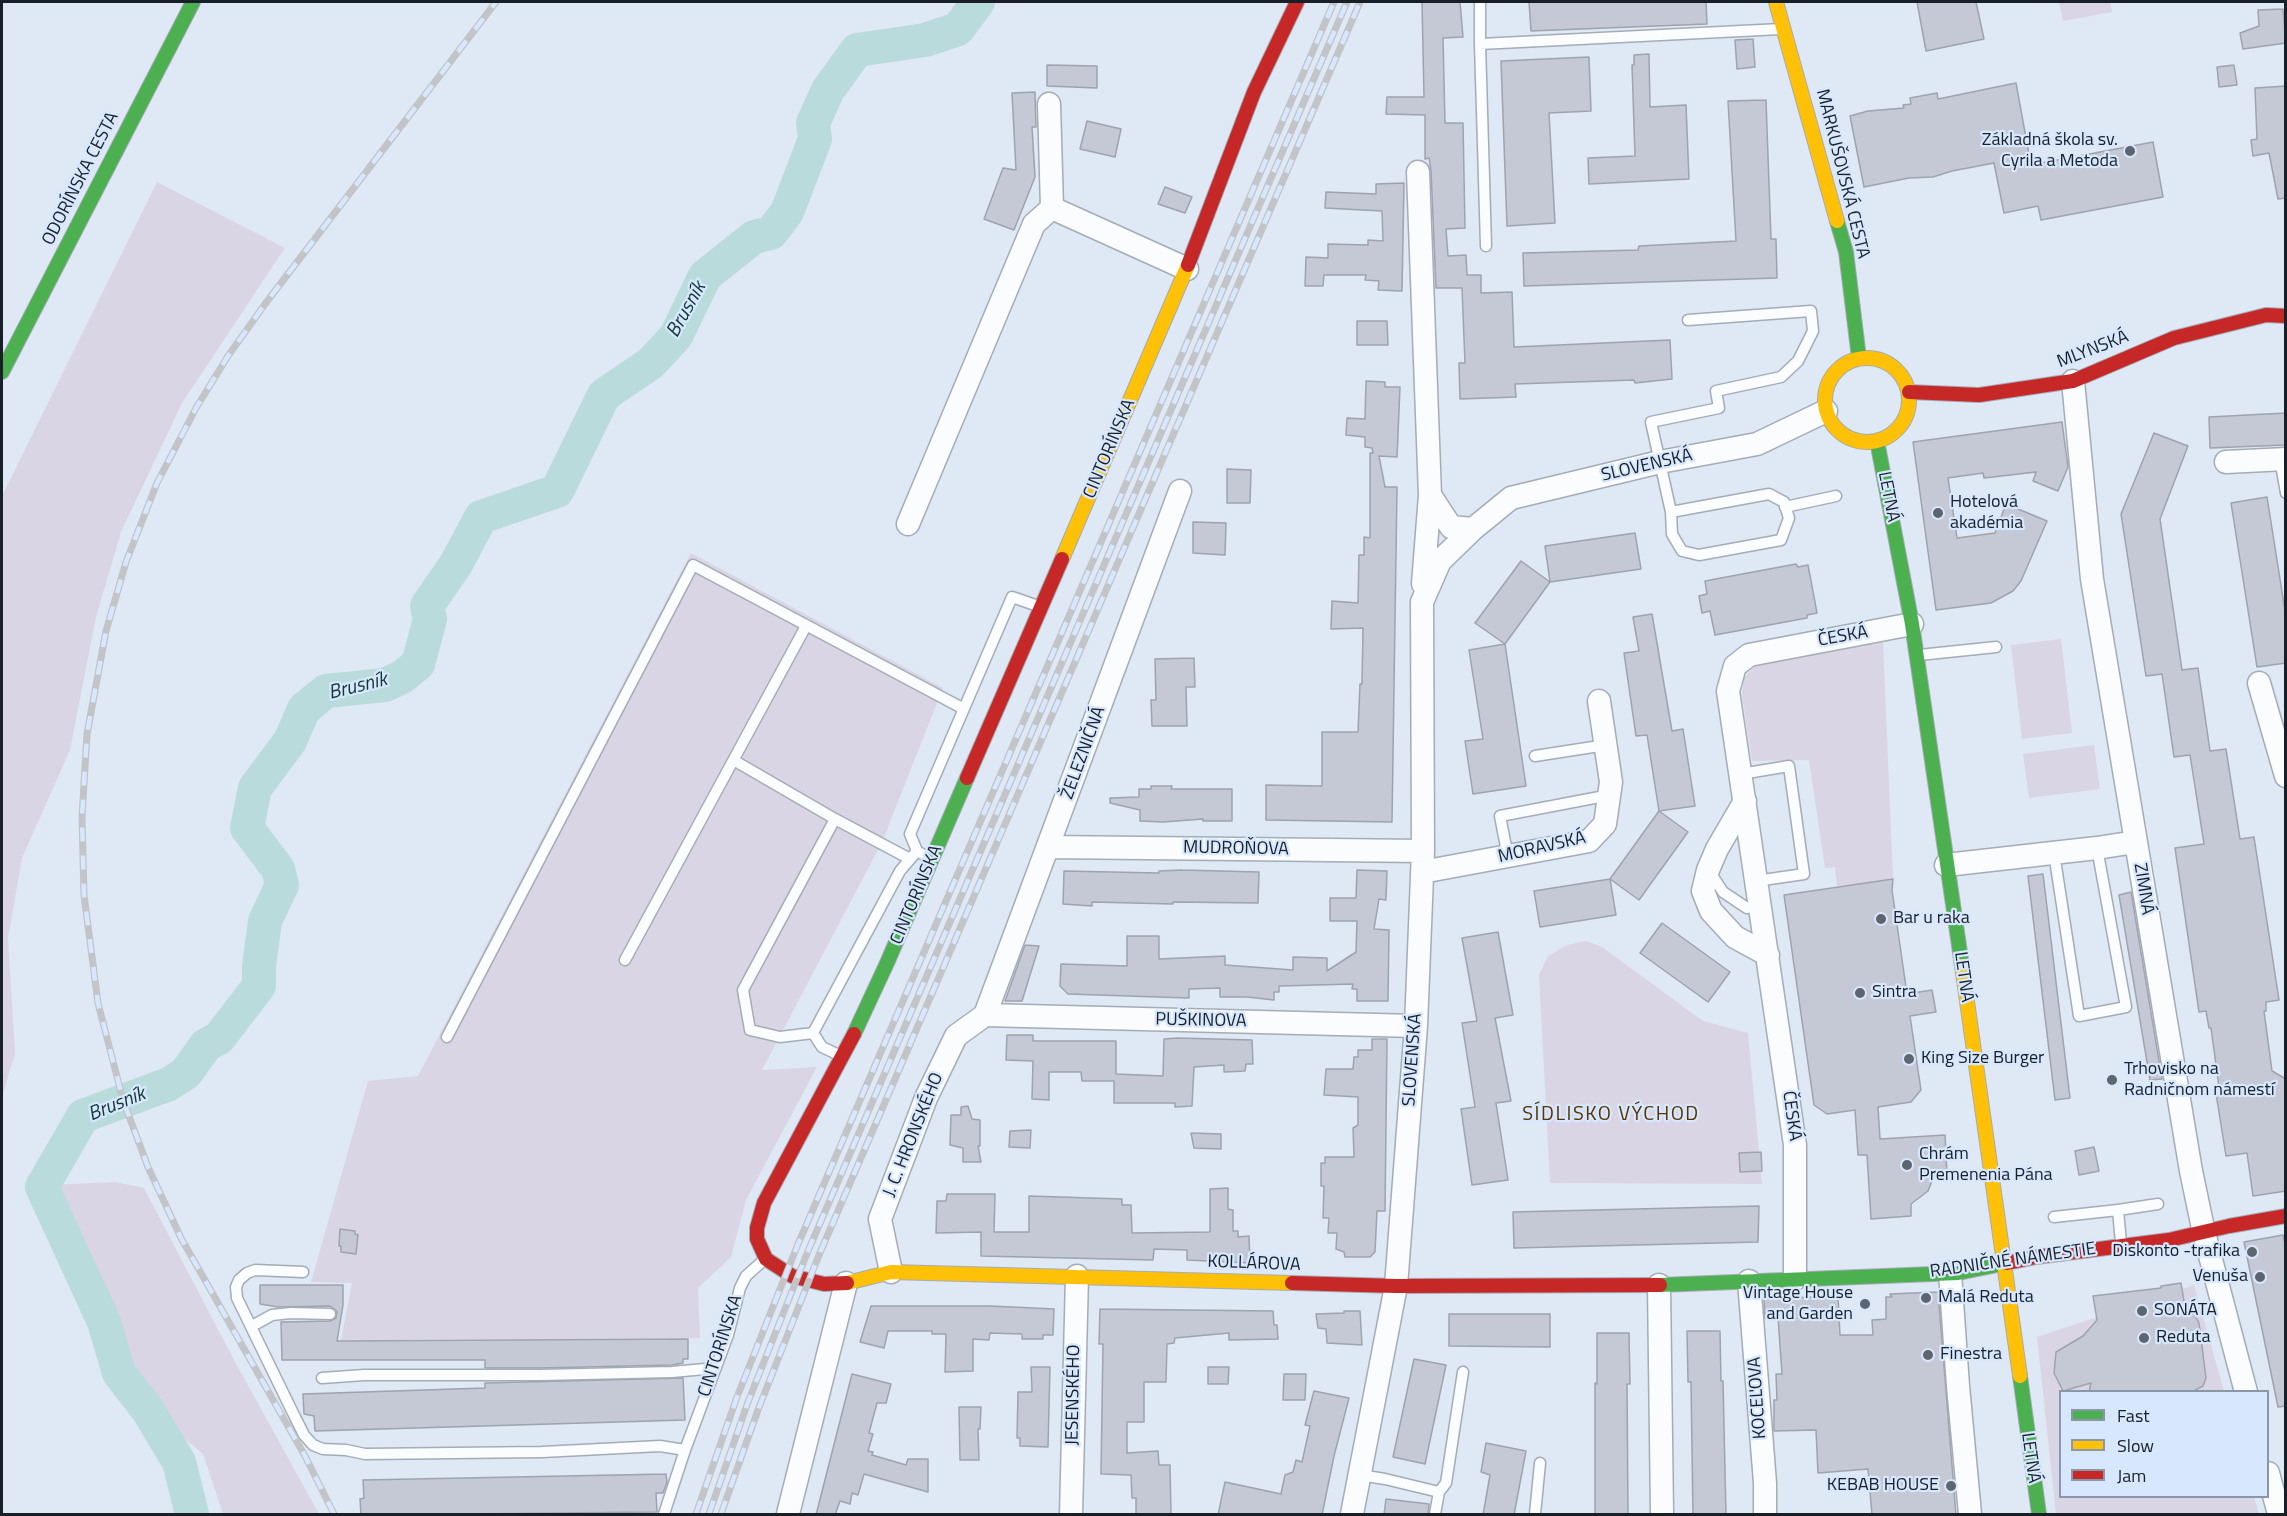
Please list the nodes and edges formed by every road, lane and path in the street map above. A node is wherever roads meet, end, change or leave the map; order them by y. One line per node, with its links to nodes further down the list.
1 (193, 2): 15 (street, ODORÍNSKA CESTA)
2 (1296, 2): 11 (street, CINTORÍNSKA)
3 (1480, 2): 6 (lane)
4 (1776, 2): 5 (street, MARKUŠOVSKÁ CESTA)
5 (1784, 29): 6 (lane); 14 (street, MARKUŠOVSKÁ CESTA)
6 (1480, 44): 10 (lane)
7 (1049, 104): 9 (street)
8 (1418, 172): 25 (street, SLOVENSKÁ)
9 (1052, 208): 11 (street); 29 (street)
10 (1486, 246)
11 (1187, 269): 32 (street, CINTORÍNSKA)
12 (2286, 316): 16 (street, MLYNSKÁ)
13 (1688, 320): 21 (lane)
14 (1859, 358): 17 (street); 18 (street)
15 (2, 372)
16 (2073, 381): 17 (street, MLYNSKÁ); 48 (street, ZIMNÁ)
17 (1909, 392): 19 (street)
18 (1826, 411): 19 (street); 21 (street, SLOVENSKÁ)
19 (1877, 441): 33 (street, LETNÁ)
20 (2283, 459): 22 (street); 24 (lane)
21 (1660, 462): 28 (lane); 30 (street, SLOVENSKÁ)
22 (2226, 462)
23 (1180, 491): 49 (street, ŽELEZNIČNÁ)
24 (2286, 493)
25 (1430, 495): 30 (street); 31 (street, SLOVENSKÁ)
26 (1836, 496): 27 (lane)
27 (1785, 507): 28 (lane); 28 (lane)
28 (1671, 512)
29 (908, 524)
30 (1473, 529): 31 (street, SLOVENSKÁ)
31 (1422, 602): 55 (street, SLOVENSKÁ)
32 (1041, 608): 39 (lane); 54 (street, CINTORÍNSKA)
33 (1912, 624): 36 (street, LETNÁ); 43 (street, ČESKÁ)
34 (806, 626): 39 (lane); 42 (lane); 65 (lane)
35 (1996, 647): 36 (lane)
36 (1916, 655): 56 (street, LETNÁ)
37 (2259, 683): 44 (street)
38 (1599, 701): 40 (street, MORAVSKÁ)
39 (964, 709): 52 (lane)
40 (1606, 745): 41 (lane); 45 (street, MORAVSKÁ)
41 (1535, 756)
42 (735, 761): 47 (lane); 61 (lane)
43 (1741, 774): 46 (street, ČESKÁ); 58 (lane)
44 (2286, 776)
45 (1610, 795): 53 (street, MORAVSKÁ); 53 (lane)
46 (1745, 801): 57 (street); 58 (street, ČESKÁ)
47 (835, 819): 52 (lane); 64 (lane)
48 (2135, 842): 50 (street); 71 (street, ZIMNÁ)
49 (1049, 846): 55 (street, MUDROŇOVA); 62 (street, ŽELEZNIČNÁ)
50 (2097, 848): 51 (street); 51 (lane)
51 (2054, 853): 56 (street)
52 (914, 855): 54 (lane); 64 (lane)
53 (1508, 857): 55 (street, MORAVSKÁ)
54 (932, 860): 66 (street, CINTORÍNSKA)
55 (1422, 861): 63 (street, SLOVENSKÁ)
56 (1946, 865): 74 (street, LETNÁ)
57 (1708, 870): 59 (lane); 60 (street)
58 (1756, 881): 60 (street, ČESKÁ)
59 (1747, 908)
60 (1768, 955): 79 (street, ČESKÁ)
61 (625, 960)
62 (985, 1015): 63 (street, PUŠKINOVA); 76 (street, J. C. HRONSKÉHO)
63 (1416, 1026): 83 (street, SLOVENSKÁ)
64 (813, 1033): 66 (lane)
65 (447, 1037)
66 (843, 1057): 73 (street, CINTORÍNSKA)
67 (2158, 1204): 68 (lane)
68 (2118, 1210): 69 (lane); 72 (lane)
69 (2054, 1216)
70 (2286, 1216): 71 (street, RADNIČNÉ NÁMESTIE)
71 (2204, 1233): 72 (street, RADNIČNÉ NÁMESTIE); 89 (street, ZIMNÁ)
72 (2121, 1247): 74 (street, RADNIČNÉ NÁMESTIE)
73 (766, 1259): 81 (street, KOLLÁROVA); 86 (lane, CINTORÍNSKA)
74 (2004, 1262): 77 (street, RADNIČNÉ NÁMESTIE); 104 (street, LETNÁ)
75 (303, 1272): 85 (lane)
76 (891, 1272): 78 (street, KOLLÁROVA); 81 (street, KOLLÁROVA)
77 (1950, 1273): 79 (street, RADNIČNÉ NÁMESTIE); 103 (street)
78 (1077, 1276): 83 (street, KOLLÁROVA); 97 (street, JESENSKÉHO)
79 (1795, 1279): 80 (street, RADNIČNÉ NÁMESTIE)
80 (1749, 1281): 82 (street, KOLLÁROVA); 102 (street, KOCEĽOVA)
81 (846, 1283): 96 (street)
82 (1659, 1285): 83 (street, KOLLÁROVA); 101 (street)
83 (1395, 1286): 92 (street, SLOVENSKÁ)
84 (330, 1314): 85 (lane)
85 (252, 1326): 90 (lane)
86 (716, 1368): 88 (lane); 90 (lane, CINTORÍNSKA)
87 (1464, 1372): 94 (lane)
88 (322, 1378)
89 (2245, 1390)
90 (685, 1450): 95 (lane, CINTORÍNSKA)
91 (1540, 1463): 100 (lane)
92 (1360, 1475): 94 (lane); 98 (street, SLOVENSKÁ)
93 (2269, 1477): 105 (street)
94 (1439, 1492): 99 (lane)
95 (664, 1515)
96 (788, 1515)
97 (1071, 1515)
98 (1352, 1515)
99 (1435, 1515)
100 (1535, 1515)
101 (1662, 1515)
102 (1765, 1515)
103 (1970, 1515)
104 (2038, 1515)
105 (2279, 1515)

